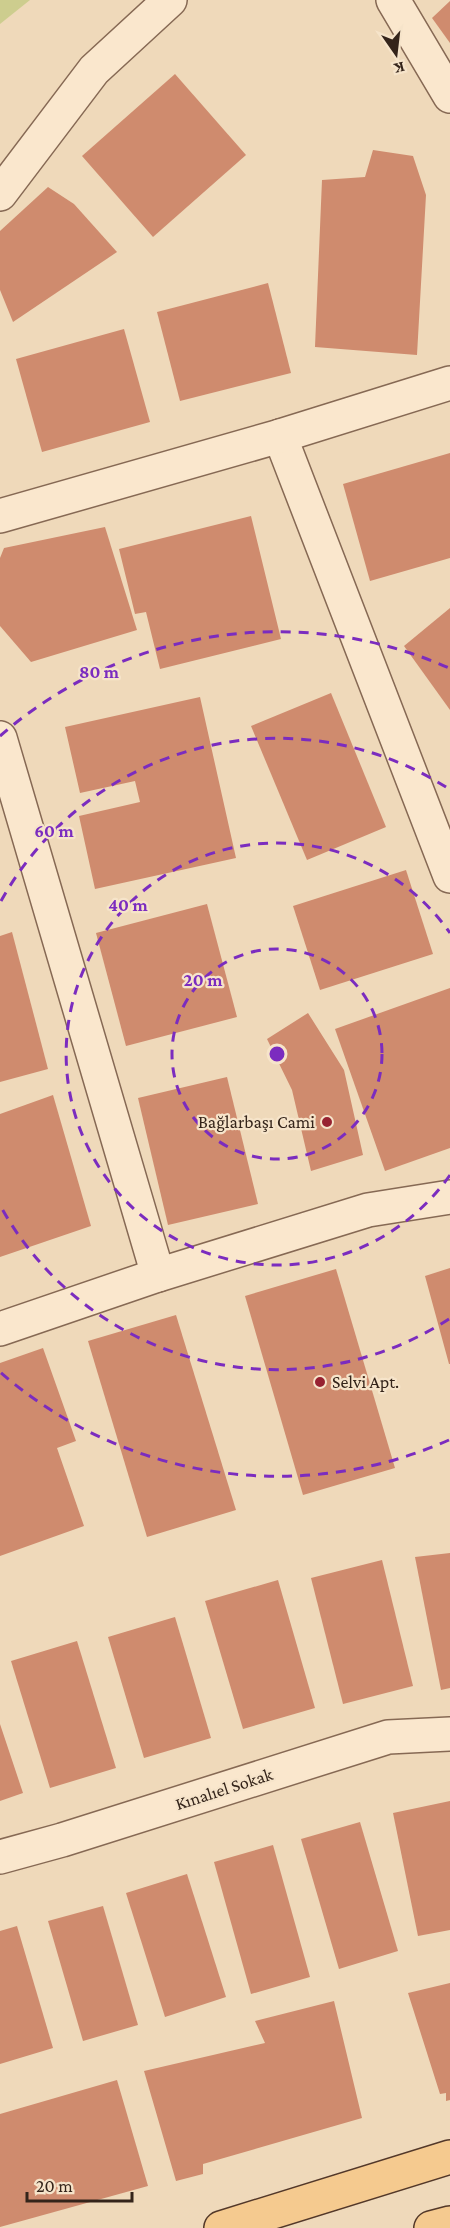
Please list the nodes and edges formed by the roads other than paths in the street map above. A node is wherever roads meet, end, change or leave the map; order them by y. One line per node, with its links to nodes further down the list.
1 (170, 0): 4 (street)
2 (393, 0): 3 (street)
3 (450, 96)
4 (0, 194)
5 (450, 383): 6 (street)
6 (280, 436): 7 (street); 9 (street)
7 (0, 515)
8 (0, 738): 11 (street)
9 (450, 876)
10 (450, 1197): 11 (street)
11 (158, 1275): 12 (street)
12 (0, 1329)
13 (450, 1734): 14 (street, Kınalıel Sokak)
14 (0, 1857)
15 (450, 2157): 17 (main road)
16 (450, 2223): 18 (main road)
17 (221, 2228)
18 (430, 2228)

